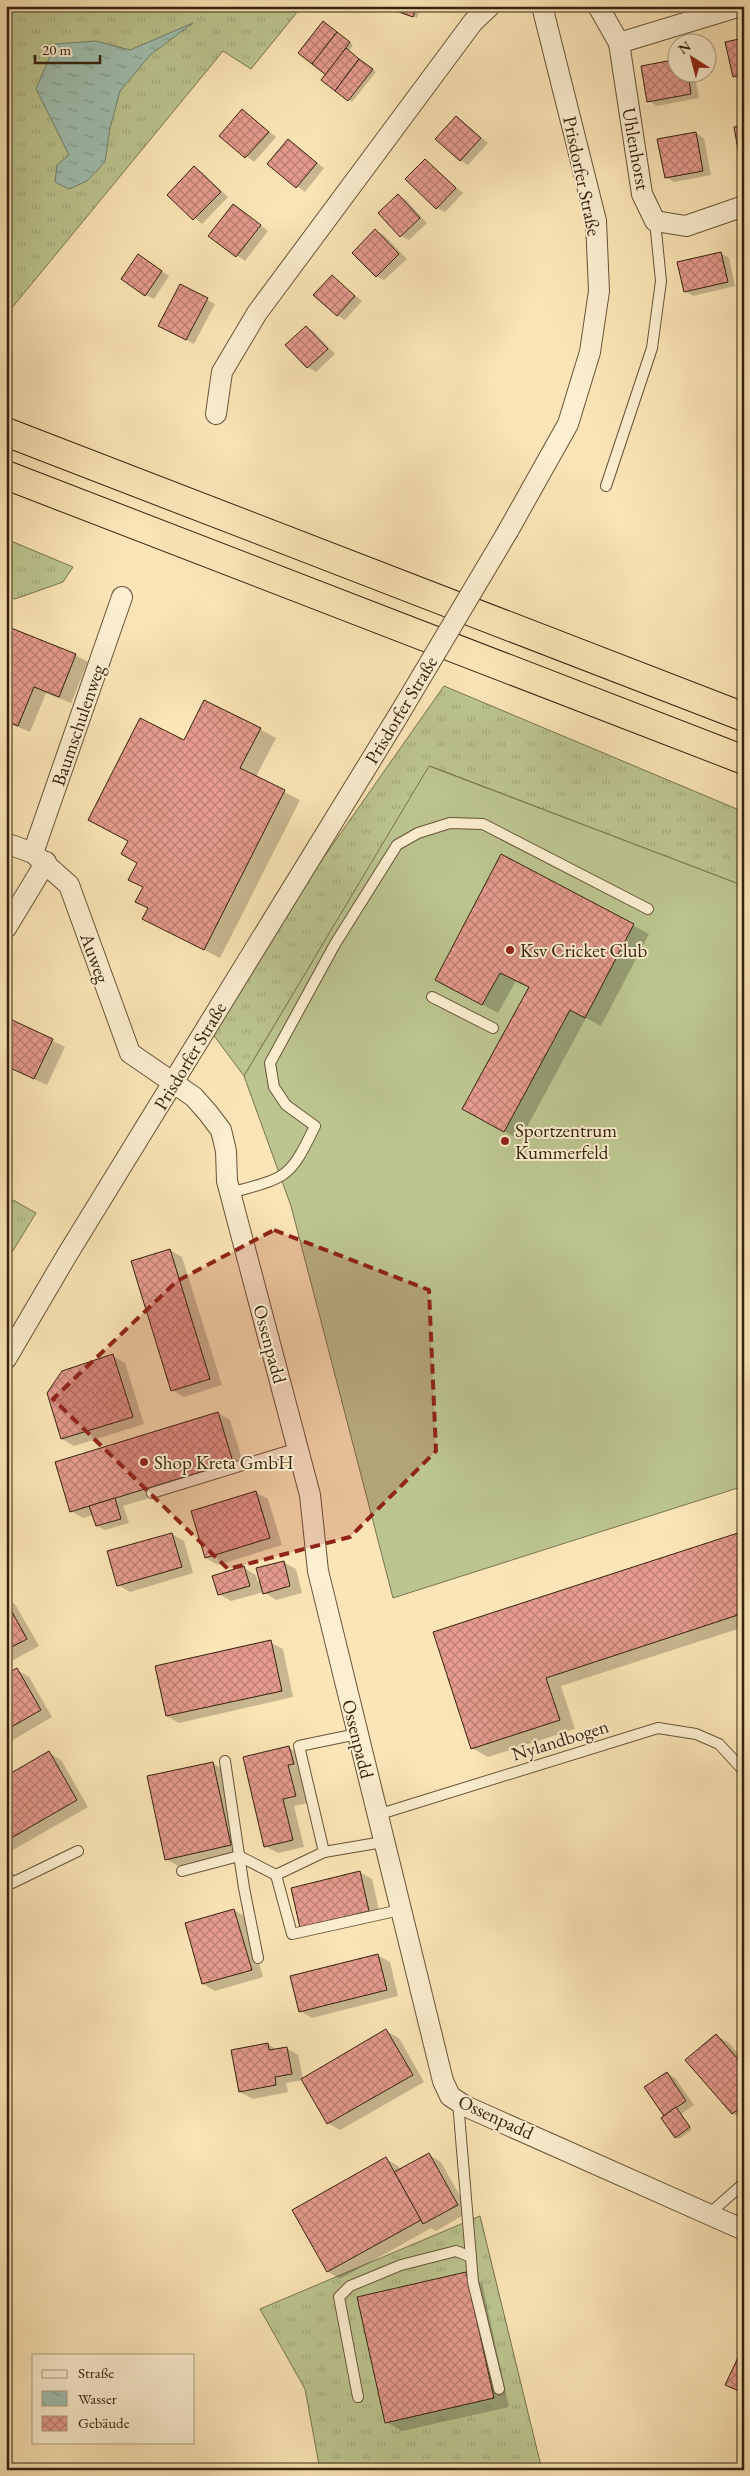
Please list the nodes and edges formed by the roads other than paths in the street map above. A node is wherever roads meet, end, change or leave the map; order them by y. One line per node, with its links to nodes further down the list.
1 (490, 6): 8 (street)
2 (542, 6): 21 (street, Prisdorfer Straße, bridge)
3 (598, 6): 5 (street)
4 (741, 6): 5 (street)
5 (619, 43): 7 (street, Uhlenhorst)
6 (744, 206): 7 (street)
7 (655, 221): 11 (lane)
8 (216, 414)
9 (6, 432): 13 (highway)
10 (6, 475): 14 (highway)
11 (606, 486)
12 (122, 597): 16 (street, Baumschulenweg)
13 (744, 716)
14 (744, 760)
15 (6, 848): 16 (street, Auweg)
16 (40, 857): 18 (street, Baumschulenweg); 21 (street, Auweg)
17 (648, 908): 22 (lane)
18 (6, 928)
19 (432, 997): 20 (lane)
20 (493, 1028)
21 (173, 1084): 22 (street, Ossenpadd); 23 (street, Prisdorfer Straße)
22 (230, 1193): 24 (street, Ossenpadd)
23 (6, 1359)
24 (298, 1448): 25 (lane); 26 (street, Ossenpadd)
25 (152, 1493)
26 (357, 1734): 29 (street, Ossenpadd); 32 (lane)
27 (225, 1761): 33 (lane)
28 (744, 1771): 29 (lane, Nylandbogen)
29 (377, 1815): 30 (street, Ossenpadd)
30 (383, 1842): 32 (lane); 37 (street, Ossenpadd)
31 (78, 1851): 35 (lane)
32 (324, 1852): 36 (lane)
33 (239, 1856): 34 (lane); 36 (lane); 38 (lane)
34 (182, 1871)
35 (6, 1874)
36 (276, 1875): 37 (lane)
37 (400, 1910): 39 (street, Ossenpadd)
38 (258, 1958)
39 (458, 2101): 41 (street, Ossenpadd); 43 (lane)
40 (744, 2183): 41 (lane)
41 (709, 2214): 42 (street, Ossenpadd)
42 (744, 2230)
43 (471, 2257): 44 (lane); 45 (lane)
44 (498, 2389)
45 (358, 2397)

